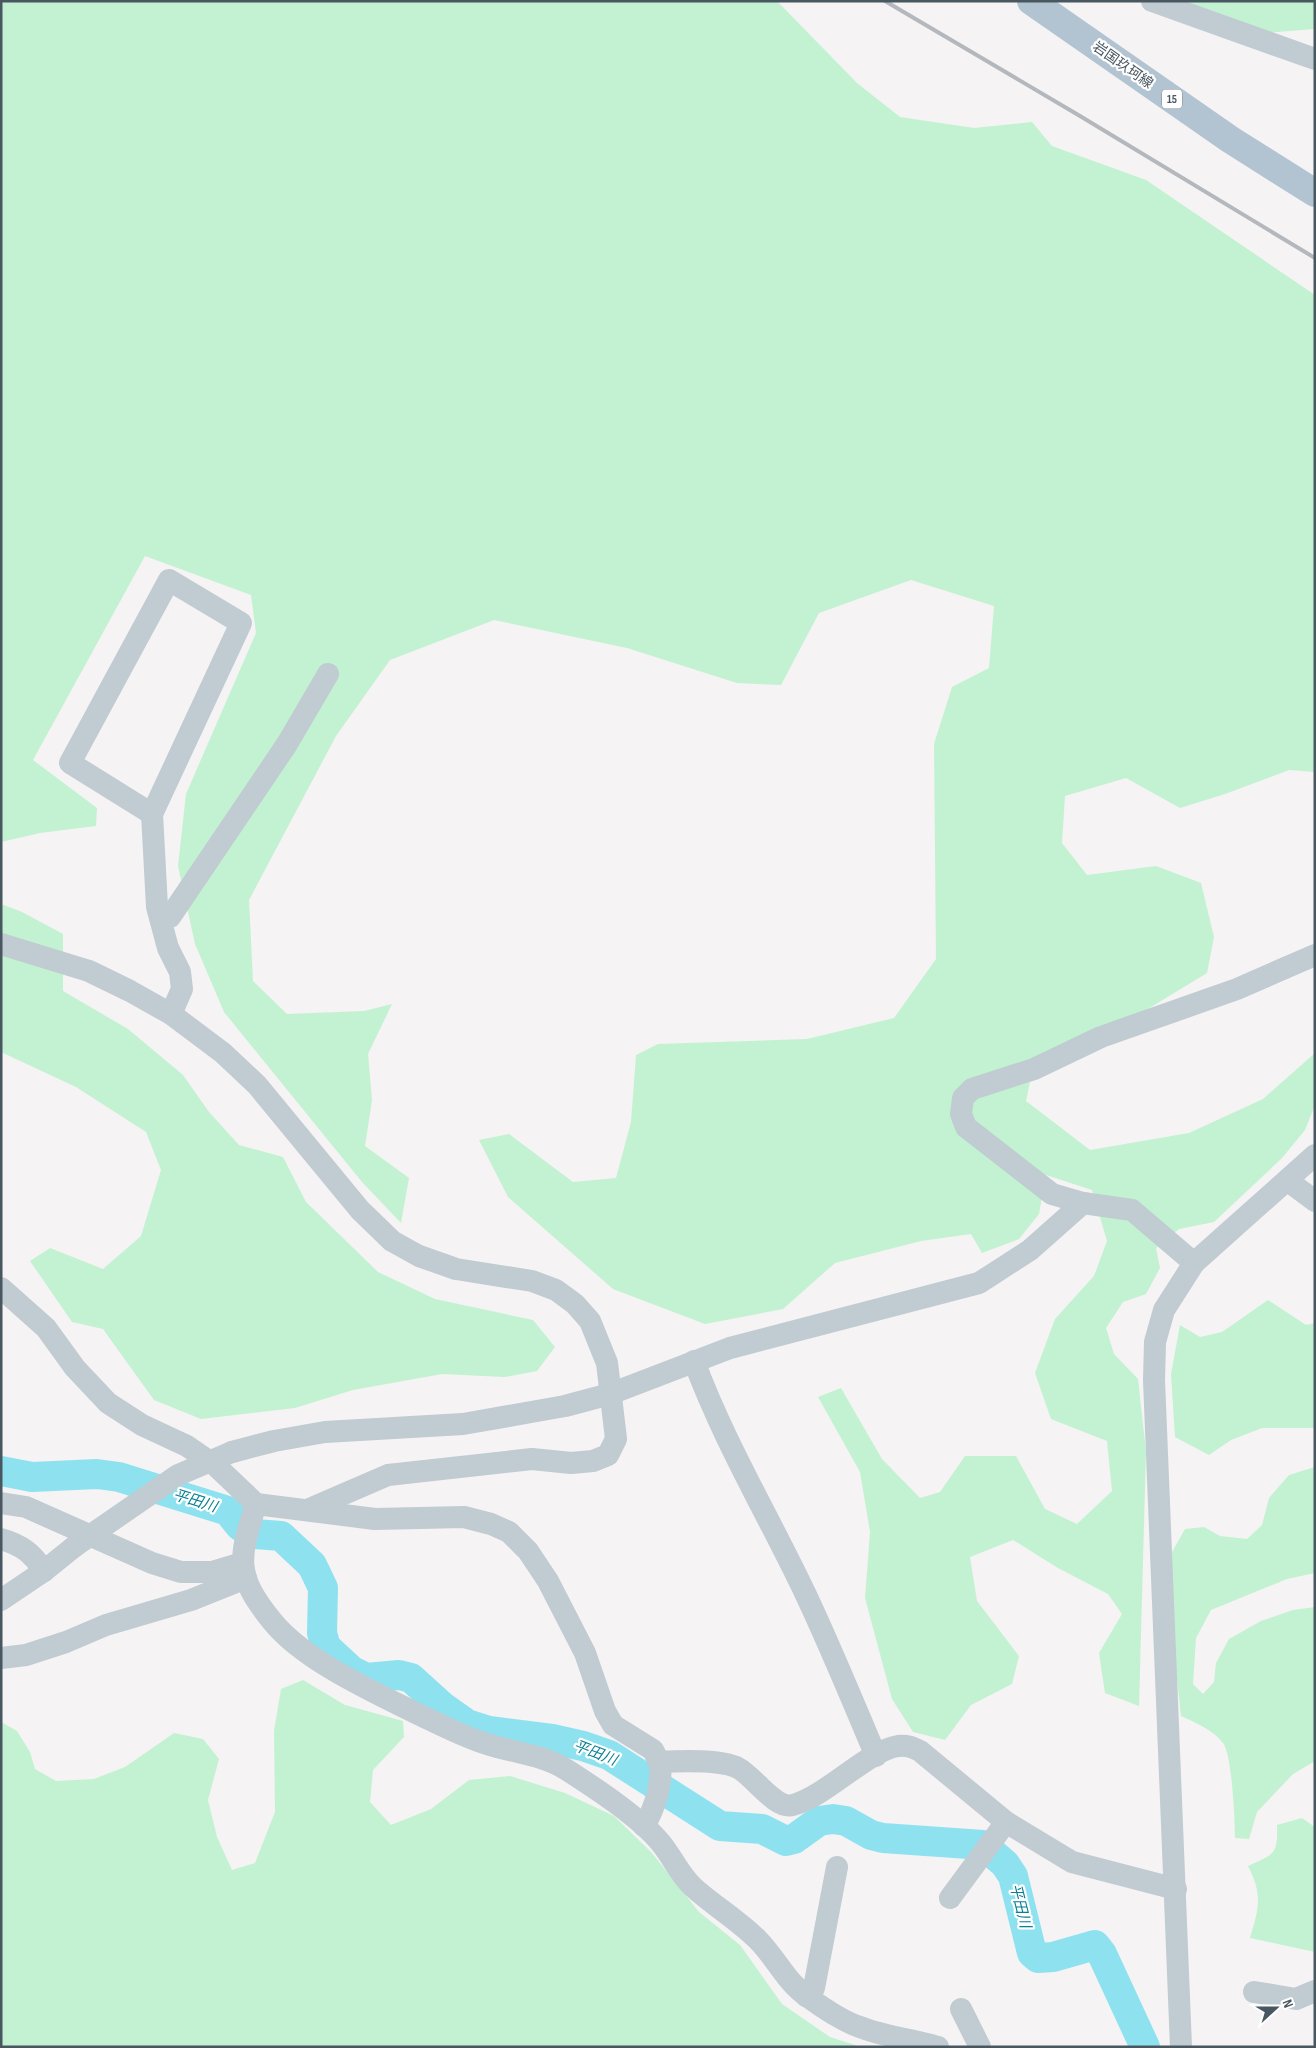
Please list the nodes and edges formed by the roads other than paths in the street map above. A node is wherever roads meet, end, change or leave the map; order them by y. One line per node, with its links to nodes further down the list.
1 (1031, 1): 4 (main road, 岩国玖珂線 / 15)
2 (1152, 1): 3 (street)
3 (1315, 59)
4 (1315, 193)
5 (328, 674): 7 (street)
6 (152, 814): 6 (street); 7 (street)
7 (159, 914): 10 (street)
8 (1, 944): 10 (street)
9 (1315, 955): 14 (street)
10 (171, 1014): 18 (street)
11 (1315, 1155): 12 (street)
12 (1288, 1181): 13 (street); 15 (street)
13 (1315, 1201)
14 (1084, 1203): 15 (street); 17 (street)
15 (1194, 1263): 32 (street)
16 (1, 1288): 20 (street)
17 (694, 1361): 18 (street); 27 (street)
18 (610, 1394): 21 (street); 23 (street, bridge)
19 (1, 1503): 24 (street)
20 (256, 1504): 21 (street); 24 (street)
21 (307, 1510): 28 (street)
22 (1, 1539): 23 (street)
23 (44, 1571): 25 (street)
24 (244, 1571): 26 (street); 30 (street)
25 (1, 1600)
26 (1, 1658)
27 (876, 1756): 28 (street); 29 (street)
28 (658, 1780): 30 (street)
29 (1006, 1822): 32 (street); 33 (street)
30 (644, 1826): 36 (street)
31 (837, 1867): 36 (street)
32 (1176, 1889): 40 (street)
33 (950, 1898)
34 (1315, 1991): 35 (street)
35 (1254, 1992)
36 (806, 1996): 38 (street)
37 (961, 2010): 39 (street)
38 (938, 2047)
39 (980, 2047)
40 (1181, 2047)

